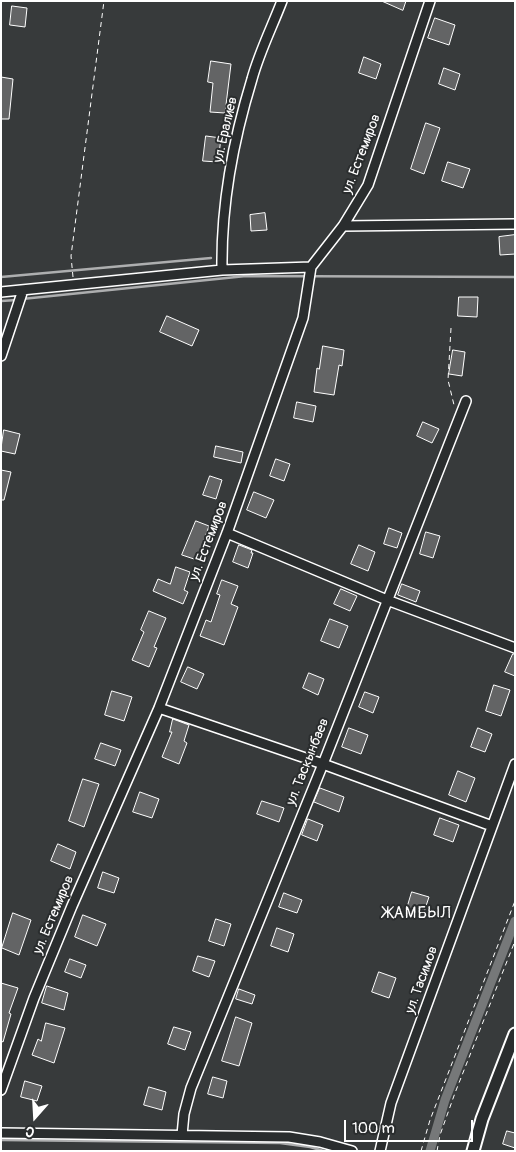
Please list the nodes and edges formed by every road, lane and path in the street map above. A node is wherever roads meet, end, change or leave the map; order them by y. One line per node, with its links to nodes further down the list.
1 (104, 1): 8 (path)
2 (282, 1): 7 (street, ул. Ералиев)
3 (430, 1): 5 (street, ул. Естемиров)
4 (515, 224): 5 (street)
5 (342, 226): 6 (street, ул. Естемиров)
6 (311, 267): 7 (street); 15 (street, ул. Естемиров)
7 (222, 270): 8 (street)
8 (74, 285): 9 (street)
9 (23, 290): 10 (street); 12 (street)
10 (1, 292)
11 (451, 328): 14 (path)
12 (1, 356)
13 (466, 401): 14 (street, ул. Таскынбаев)
14 (458, 420): 16 (street, ул. Таскынбаев)
15 (227, 533): 16 (street); 18 (street, ул. Естемиров)
16 (387, 600): 17 (street); 19 (street, ул. Таскынбаев)
17 (515, 648)
18 (159, 708): 19 (street); 25 (street, ул. Естемиров)
19 (323, 764): 21 (street); 27 (street, ул. Таскынбаев)
20 (515, 764): 21 (street, ул. Тасимов)
21 (492, 826): 29 (street, ул. Тасимов)
22 (515, 901): 30 (path)
23 (515, 941): 31 (path)
24 (515, 1034): 32 (main road)
25 (1, 1090)
26 (1, 1133): 27 (street)
27 (182, 1135): 28 (street)
28 (352, 1151)
29 (380, 1151)
30 (421, 1151)
31 (437, 1151)
32 (473, 1151)

